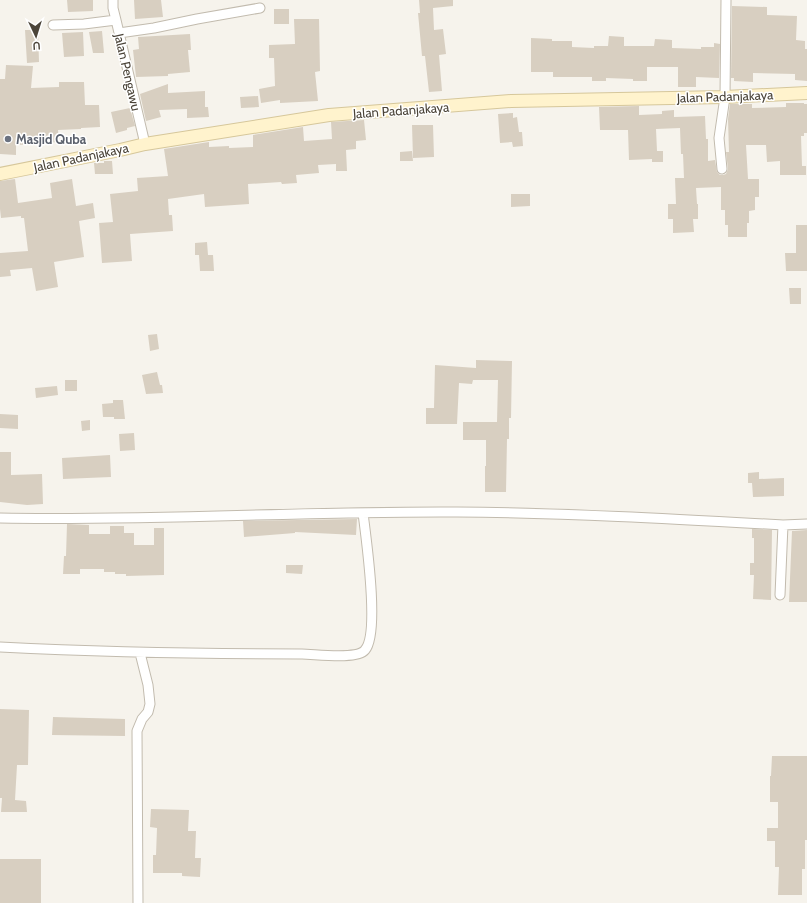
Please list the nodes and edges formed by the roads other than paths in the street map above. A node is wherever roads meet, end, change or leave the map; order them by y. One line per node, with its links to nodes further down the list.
1 (113, 0): 4 (street, Jalan Pengawu)
2 (726, 0): 8 (street)
3 (260, 8): 6 (street)
4 (116, 20): 5 (street); 6 (street, Jalan Pengawu)
5 (53, 25)
6 (119, 33): 9 (street, Jalan Pengawu)
7 (807, 93): 8 (street, Jalan Padanjakaya)
8 (726, 97): 9 (street, Jalan Padanjakaya); 10 (street)
9 (145, 144): 11 (street, Jalan Padanjakaya)
10 (722, 169)
11 (0, 174)
12 (363, 513): 13 (street); 14 (street); 18 (street)
13 (0, 518)
14 (783, 524): 15 (street); 16 (street)
15 (807, 524)
16 (780, 594)
17 (0, 647): 18 (street)
18 (140, 653): 19 (street)
19 (138, 903)

